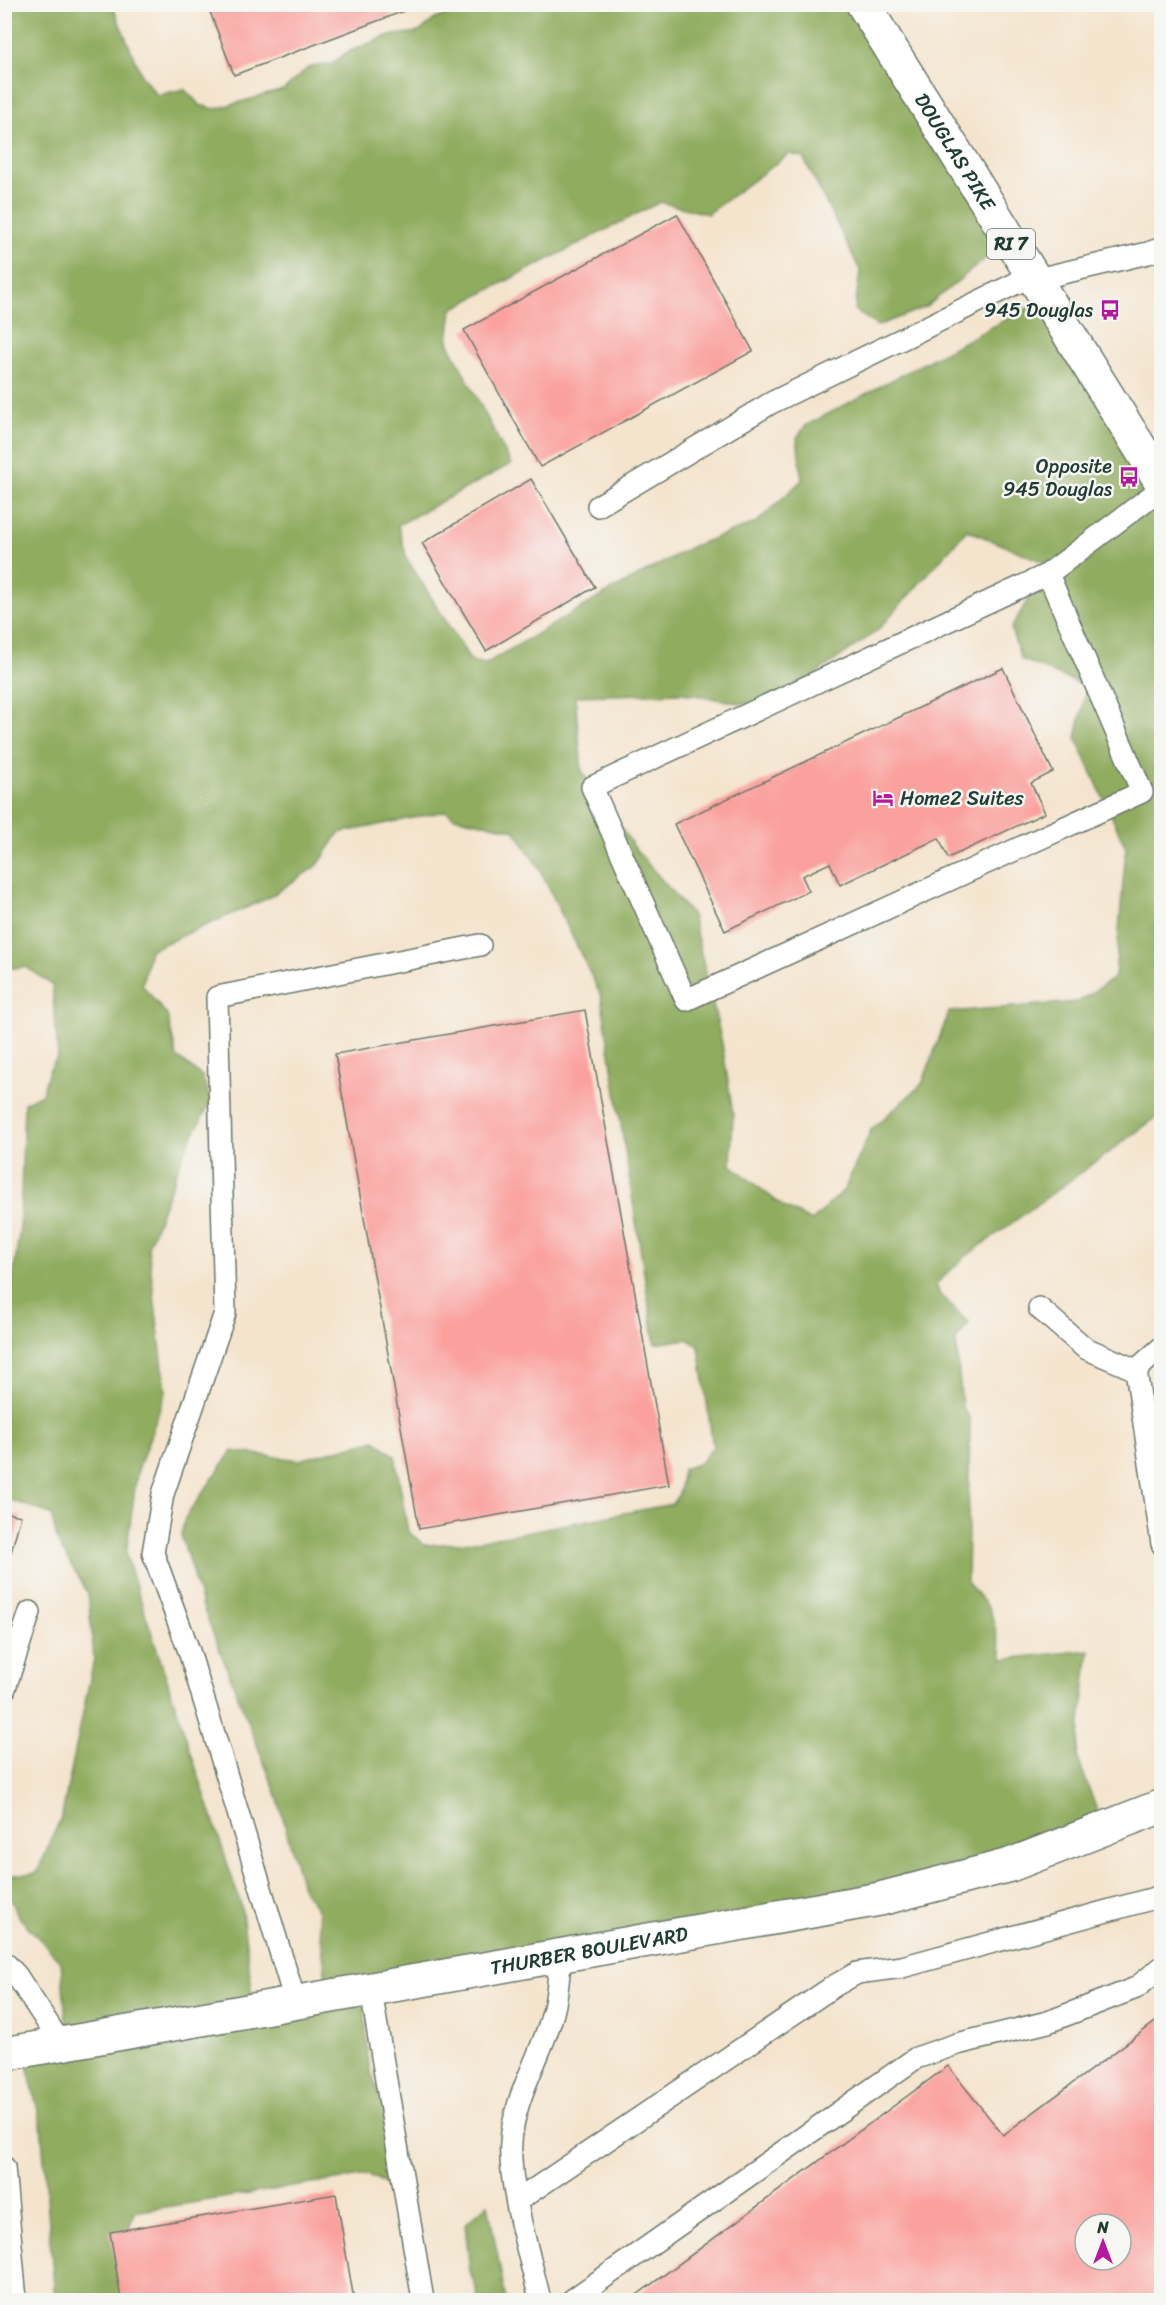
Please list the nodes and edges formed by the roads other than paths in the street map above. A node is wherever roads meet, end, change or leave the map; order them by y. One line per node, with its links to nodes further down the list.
1 (863, 4): 3 (street, DOUGLAS PIKE / RI 7)
2 (1161, 248): 3 (lane)
3 (1032, 278): 4 (street, DOUGLAS PIKE / RI 7); 6 (lane)
4 (1161, 483)
5 (1161, 488): 7 (lane)
6 (598, 506)
7 (1048, 574): 7 (lane)
8 (480, 945): 21 (lane)
9 (1039, 1308): 11 (lane)
10 (1161, 1347): 11 (lane)
11 (1136, 1370): 12 (lane)
12 (1161, 1544)
13 (30, 1612): 14 (lane)
14 (4, 1691)
15 (1161, 1806): 17 (street, THURBER BOULEVARD)
16 (1161, 1896): 25 (lane)
17 (561, 1957): 20 (street, THURBER BOULEVARD); 25 (lane)
18 (4, 1962): 22 (lane)
19 (1161, 1967): 29 (lane)
20 (371, 1991): 21 (street, THURBER BOULEVARD); 27 (lane)
21 (296, 2004): 22 (street, THURBER BOULEVARD)
22 (62, 2045): 23 (street, THURBER BOULEVARD)
23 (4, 2054)
24 (4, 2167): 26 (lane)
25 (517, 2201): 28 (lane)
26 (16, 2301)
27 (423, 2301)
28 (540, 2301)
29 (572, 2301)

